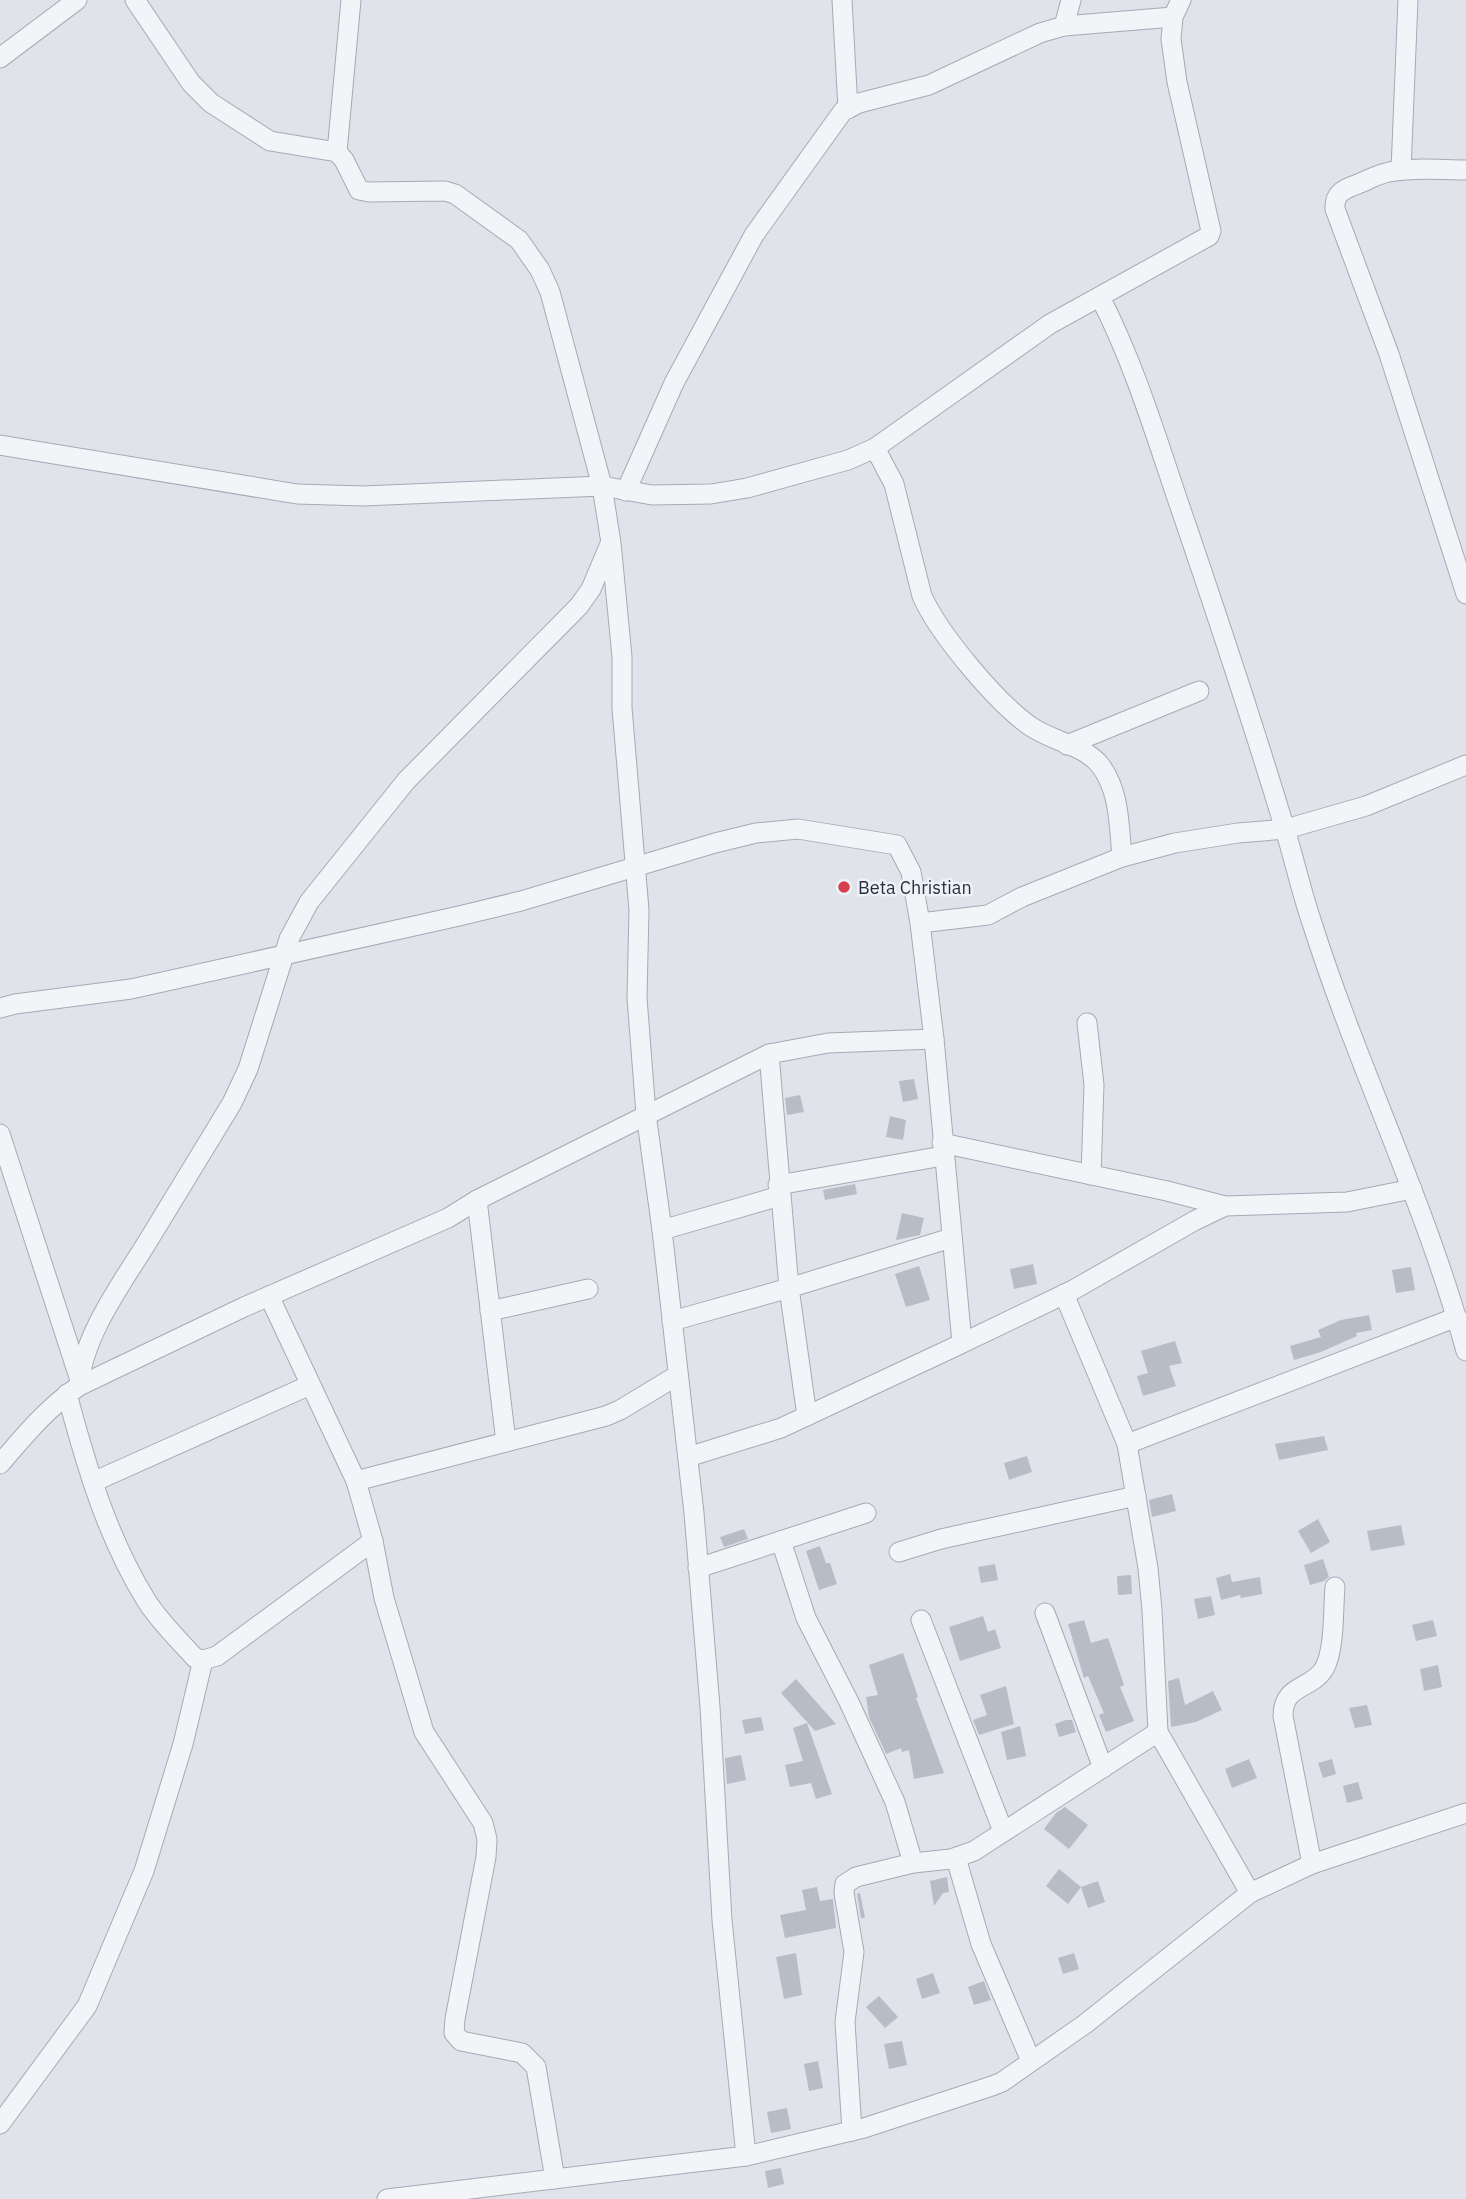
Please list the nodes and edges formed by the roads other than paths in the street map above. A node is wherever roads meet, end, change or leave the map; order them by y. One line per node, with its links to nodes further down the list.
1 (77, 0): 9 (street)
2 (135, 0): 11 (street)
3 (351, 0): 11 (street)
4 (842, 0): 10 (street)
5 (1071, 0): 8 (street)
6 (1408, 0): 12 (street)
7 (1177, 8): 8 (street); 14 (street)
8 (1064, 26): 10 (street)
9 (0, 58)
10 (848, 109): 18 (street)
11 (337, 152): 17 (street)
12 (1401, 170): 13 (street); 20 (street)
13 (1466, 170)
14 (1100, 297): 16 (street); 24 (street)
15 (0, 445): 17 (street)
16 (875, 448): 18 (street); 22 (street)
17 (602, 486): 18 (street); 19 (street)
18 (626, 491)
19 (611, 542): 26 (street); 28 (street)
20 (1466, 594)
21 (1199, 691): 22 (street)
22 (1067, 745): 25 (street)
23 (1466, 765): 24 (street)
24 (1286, 830): 25 (street); 37 (street)
25 (1122, 858): 27 (street)
26 (636, 868): 27 (street); 28 (street); 33 (street)
27 (920, 923): 31 (street)
28 (284, 955): 29 (street); 54 (street)
29 (0, 1008)
30 (1087, 1023): 36 (street)
31 (934, 1039): 32 (street); 35 (street)
32 (769, 1054): 33 (street); 38 (street)
33 (646, 1114): 39 (street); 41 (street)
34 (0, 1135): 54 (street)
35 (943, 1149): 36 (street); 38 (street); 42 (street)
36 (1091, 1175): 40 (street)
37 (1412, 1189): 40 (street); 48 (street)
38 (779, 1191): 41 (street); 44 (street)
39 (477, 1200): 46 (street); 47 (street)
40 (1225, 1206): 45 (street)
41 (662, 1230): 49 (street)
42 (951, 1238): 44 (street); 50 (street)
43 (588, 1289): 47 (street)
44 (789, 1289): 49 (street); 55 (street)
45 (1064, 1294): 50 (street); 57 (street)
46 (269, 1296): 53 (street); 54 (street)
47 (491, 1311): 56 (street)
48 (1457, 1317): 51 (street); 57 (street)
49 (672, 1321): 52 (street)
50 (962, 1343): 55 (street)
51 (1466, 1351)
52 (678, 1375): 56 (street); 58 (street)
53 (310, 1385): 60 (street); 61 (street)
54 (75, 1386): 59 (street); 61 (street)
55 (807, 1416): 58 (street)
56 (506, 1442): 60 (street)
57 (1127, 1444): 62 (street)
58 (688, 1457): 67 (street)
59 (0, 1464)
60 (356, 1481): 64 (street)
61 (93, 1482): 71 (street)
62 (1136, 1496): 66 (street); 72 (street)
63 (866, 1513): 65 (street)
64 (373, 1541): 71 (street); 84 (street)
65 (780, 1541): 67 (street); 77 (street)
66 (899, 1552)
67 (698, 1568): 83 (street)
68 (1335, 1587): 78 (street)
69 (1045, 1613): 73 (street)
70 (921, 1619): 75 (street)
71 (202, 1660): 81 (street)
72 (1158, 1731): 73 (street); 79 (street)
73 (1103, 1768): 75 (street)
74 (1466, 1813): 78 (street)
75 (1003, 1831): 76 (street)
76 (956, 1858): 77 (street); 80 (street)
77 (913, 1863): 82 (street)
78 (1312, 1864): 79 (street)
79 (1250, 1893): 80 (street)
80 (1031, 2061): 82 (street)
81 (0, 2124)
82 (852, 2131): 83 (street)
83 (746, 2156): 84 (street)
84 (555, 2179): 85 (street)
85 (387, 2199)

